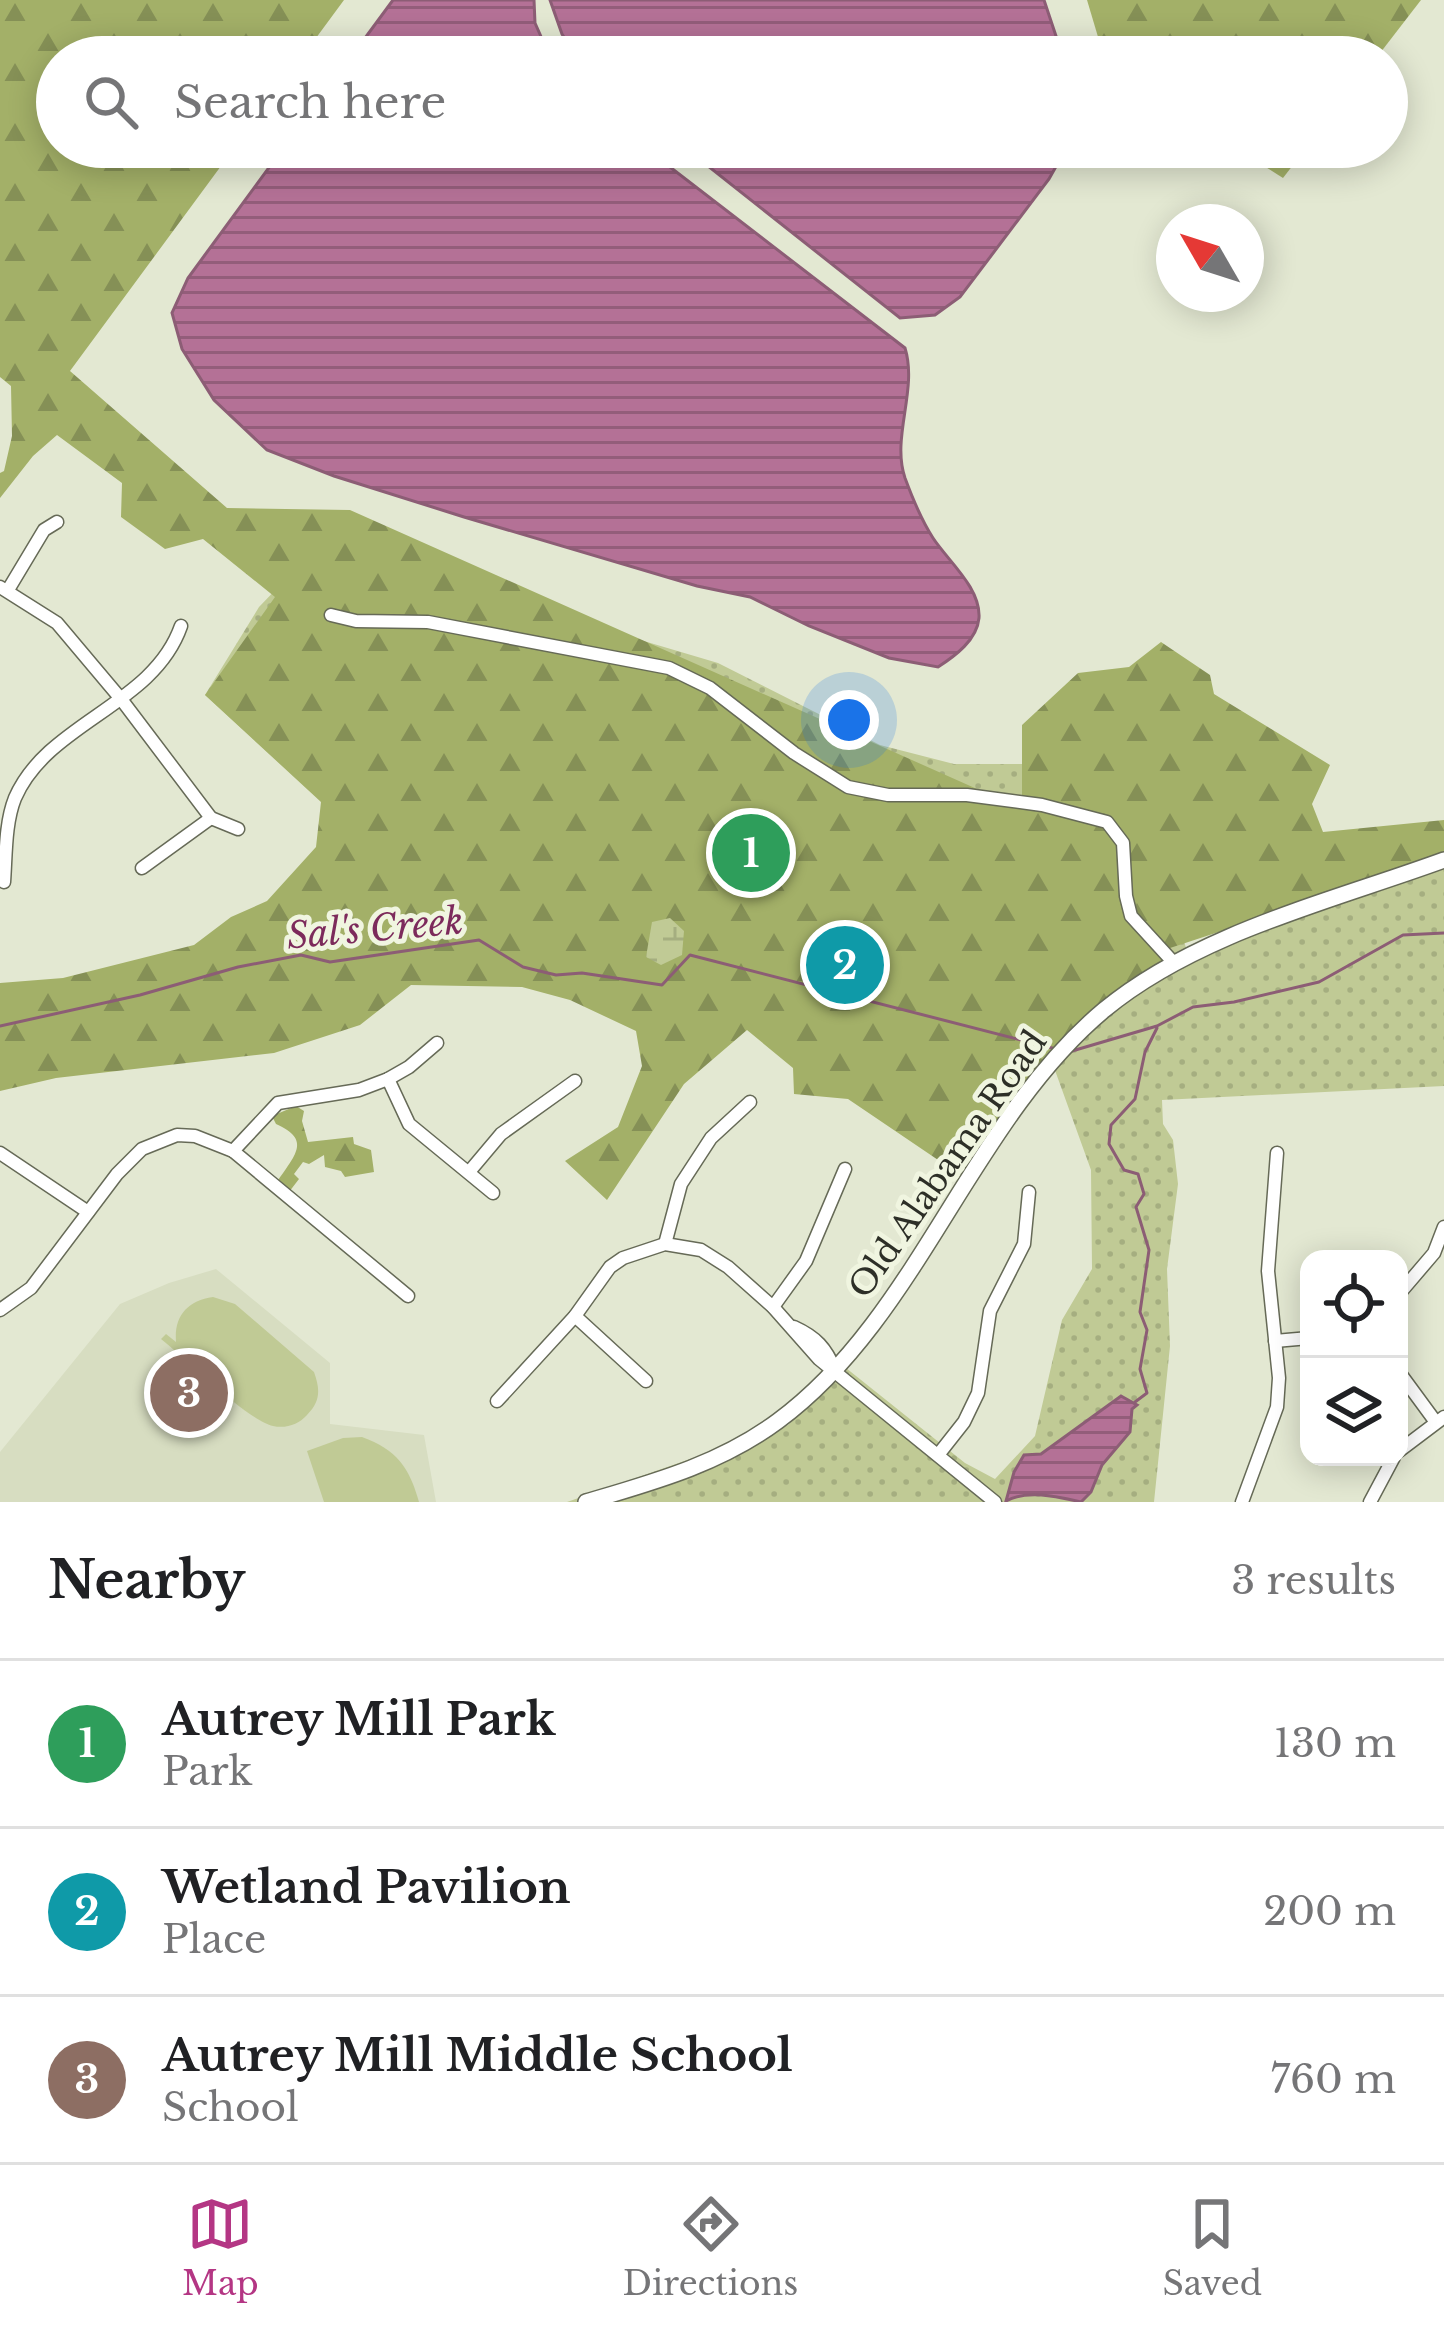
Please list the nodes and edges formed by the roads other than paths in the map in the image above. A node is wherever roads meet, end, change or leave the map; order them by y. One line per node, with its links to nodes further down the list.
1 (57, 522): 2 (street)
2 (4, 589): 5 (street)
3 (331, 615): 11 (street)
4 (181, 626): 5 (street)
5 (121, 699): 6 (street); 10 (street)
6 (211, 818): 7 (street); 9 (street)
7 (238, 829)
8 (1444, 860): 11 (main road, Old Alabama Road)
9 (142, 868)
10 (4, 882)
11 (1174, 963): 33 (main road, Old Alabama Road)
12 (437, 1043): 13 (street)
13 (388, 1079): 16 (street); 20 (street)
14 (575, 1081): 20 (street)
15 (750, 1102): 25 (street)
16 (233, 1151): 23 (street); 27 (street)
17 (0, 1153): 23 (street)
18 (1276, 1153): 32 (street)
19 (845, 1169): 28 (street)
20 (469, 1172): 22 (street)
21 (1029, 1192): 39 (street)
22 (493, 1193)
23 (88, 1212): 29 (street)
24 (1444, 1227): 26 (street)
25 (665, 1244): 28 (street); 30 (street)
26 (1408, 1283)
27 (408, 1295)
28 (773, 1307): 33 (street)
29 (0, 1310)
30 (575, 1316): 34 (street); 36 (street)
31 (1300, 1339): 32 (street)
32 (1275, 1341): 43 (street)
33 (835, 1370): 39 (street); 41 (main road, Old Alabama Road)
34 (646, 1381)
35 (1408, 1383): 37 (street)
36 (497, 1401)
37 (1439, 1419): 38 (street)
38 (1408, 1444)
39 (938, 1455): 42 (street)
40 (1390, 1466): 44 (street)
41 (586, 1502)
42 (994, 1502)
43 (1242, 1502)
44 (1370, 1502)

